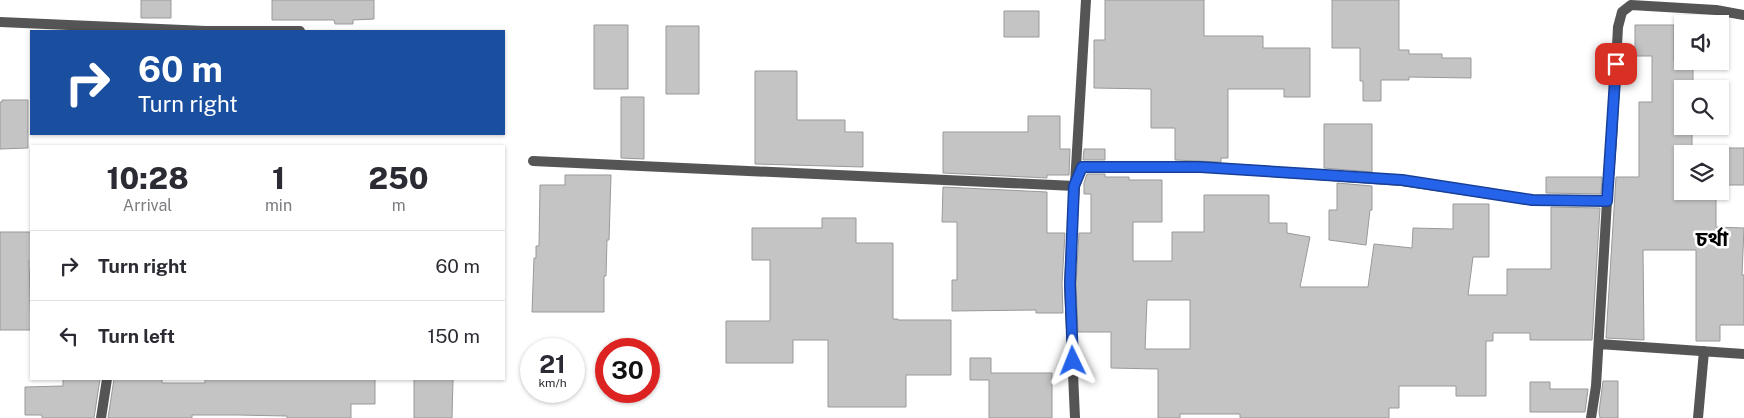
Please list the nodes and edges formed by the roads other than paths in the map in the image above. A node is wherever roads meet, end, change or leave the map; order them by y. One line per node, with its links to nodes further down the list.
1 (1086, 0): 6 (street)
2 (1744, 15): 7 (street)
3 (0, 22): 4 (street)
4 (183, 30)
5 (533, 161): 6 (street)
6 (1074, 186): 7 (street); 13 (street)
7 (1607, 201): 8 (street)
8 (1598, 344): 9 (street); 14 (street)
9 (1704, 351): 10 (street); 15 (street)
10 (1744, 354)
11 (107, 380): 12 (street)
12 (101, 418)
13 (1075, 418)
14 (1591, 418)
15 (1698, 418)

